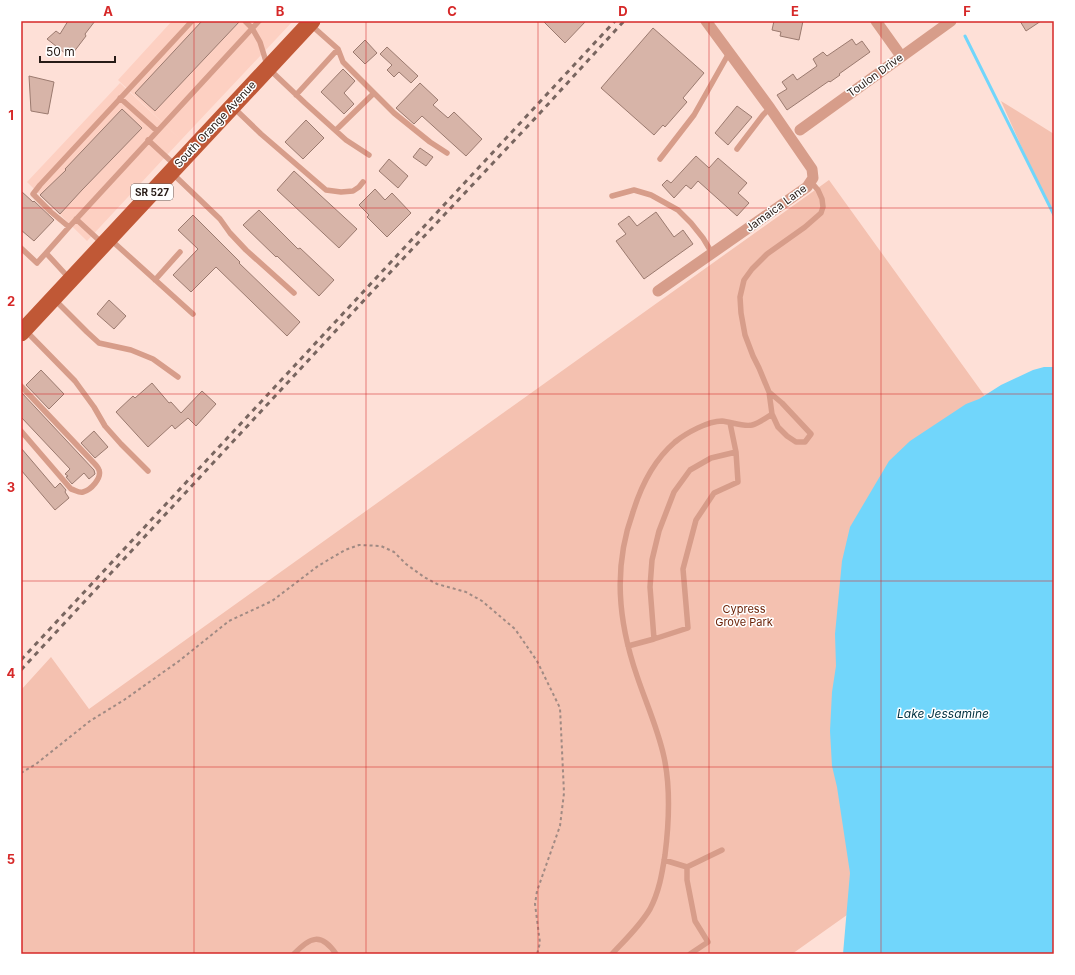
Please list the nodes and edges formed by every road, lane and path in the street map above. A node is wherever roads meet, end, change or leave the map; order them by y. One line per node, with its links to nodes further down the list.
1 (192, 21): 15 (lane)
2 (245, 21): 8 (lane)
3 (259, 21): 8 (lane)
4 (706, 21): 10 (street, Jamaica Lane)
5 (876, 21): 11 (street)
6 (951, 21): 11 (street, Toulon Drive)
7 (310, 22): 9 (lane); 12 (main road, South Orange Avenue / SR 527)
8 (252, 28): 12 (lane); 20 (lane)
9 (338, 49): 13 (lane); 14 (lane)
10 (730, 53): 17 (street, Jamaica Lane); 25 (lane)
11 (901, 56): 19 (street, Toulon Drive)
12 (268, 68): 14 (lane); 16 (main road, South Orange Avenue / SR 527)
13 (374, 92): 18 (lane); 23 (lane)
14 (296, 95): 18 (lane)
15 (120, 98): 20 (lane); 31 (lane)
16 (232, 107): 26 (main road, South Orange Avenue / SR 527); 27 (lane)
17 (770, 108): 22 (lane); 28 (street, Jamaica Lane)
18 (336, 130): 24 (lane)
19 (800, 130)
20 (157, 131): 21 (lane)
21 (148, 140): 26 (lane); 30 (lane)
22 (737, 149)
23 (447, 153)
24 (368, 155)
25 (660, 159)
26 (174, 169): 32 (main road, South Orange Avenue / SR 527); 40 (lane)
27 (363, 182)
28 (811, 182): 36 (street, Jamaica Lane); 46 (lane)
29 (612, 196): 36 (lane)
30 (76, 219): 31 (lane); 32 (lane)
31 (69, 227): 35 (lane)
32 (106, 242): 37 (main road, South Orange Avenue / SR 527); 38 (lane)
33 (21, 248): 35 (lane)
34 (180, 252): 38 (lane)
35 (46, 253): 37 (lane)
36 (712, 253): 39 (street, Jamaica Lane)
37 (71, 280): 41 (main road, South Orange Avenue / SR 527)
38 (155, 280): 42 (lane)
39 (658, 291)
40 (294, 293)
41 (54, 298): 43 (main road, South Orange Avenue / SR 527); 44 (lane)
42 (193, 314)
43 (23, 332): 51 (lane)
44 (178, 376)
45 (21, 386): 49 (lane)
46 (769, 392): 47 (lane); 47 (lane)
47 (772, 414): 48 (lane)
48 (730, 423): 50 (lane); 53 (lane)
49 (21, 431)
50 (736, 452): 52 (lane); 52 (lane)
51 (148, 471)
52 (654, 639): 53 (lane)
53 (628, 646): 56 (lane)
54 (21, 772): 60 (path)
55 (722, 850): 57 (lane)
56 (664, 860): 57 (lane); 61 (lane)
57 (688, 867): 62 (lane)
58 (294, 954): 59 (lane)
59 (336, 954)
60 (537, 954)
61 (612, 954)
62 (690, 954)

